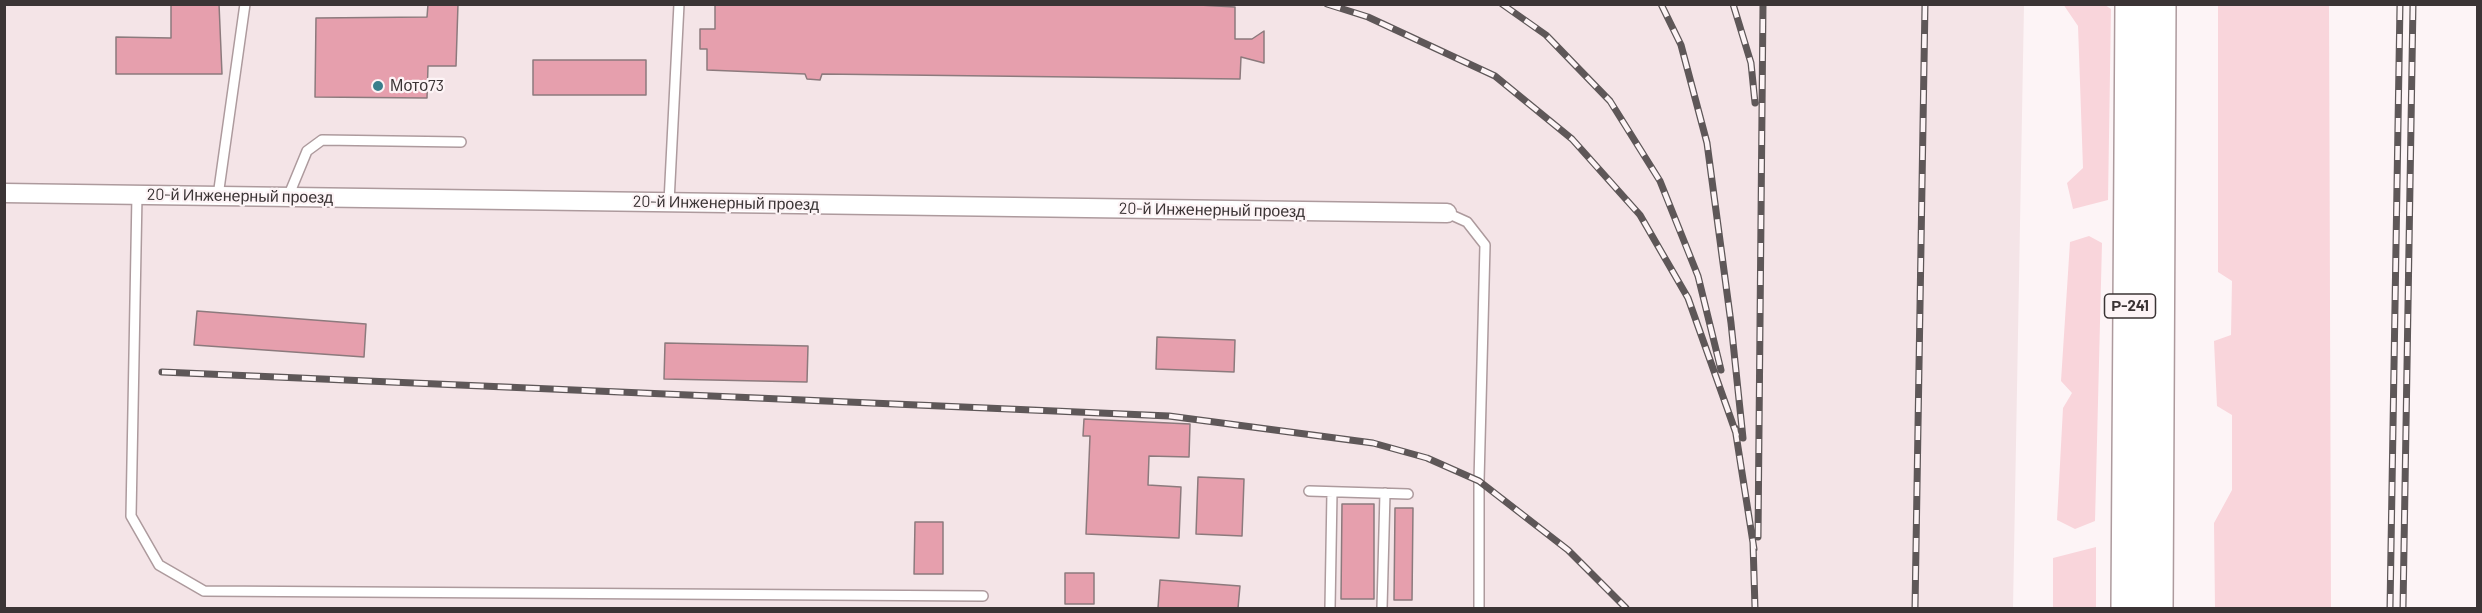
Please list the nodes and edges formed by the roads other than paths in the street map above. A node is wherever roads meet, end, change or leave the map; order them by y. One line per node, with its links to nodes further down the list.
1 (245, 4): 8 (lane)
2 (679, 4): 10 (lane)
3 (2132, 4): 20 (highway, Р-241)
4 (2159, 4): 21 (highway, Р-241)
5 (461, 142): 9 (lane)
6 (4, 193): 7 (street, 20-й Инженерный проезд)
7 (137, 195): 8 (street, 20-й Инженерный проезд); 16 (lane)
8 (218, 196): 9 (street, 20-й Инженерный проезд)
9 (288, 197): 10 (street, 20-й Инженерный проезд)
10 (669, 202): 11 (street, 20-й Инженерный проезд)
11 (1447, 213): 19 (lane)
12 (1309, 491): 13 (lane)
13 (1332, 492): 14 (lane); 17 (lane)
14 (1385, 493): 15 (lane); 18 (lane)
15 (1408, 494)
16 (983, 596)
17 (1330, 609)
18 (1382, 609)
19 (1479, 609)
20 (2128, 609)
21 (2156, 609)

